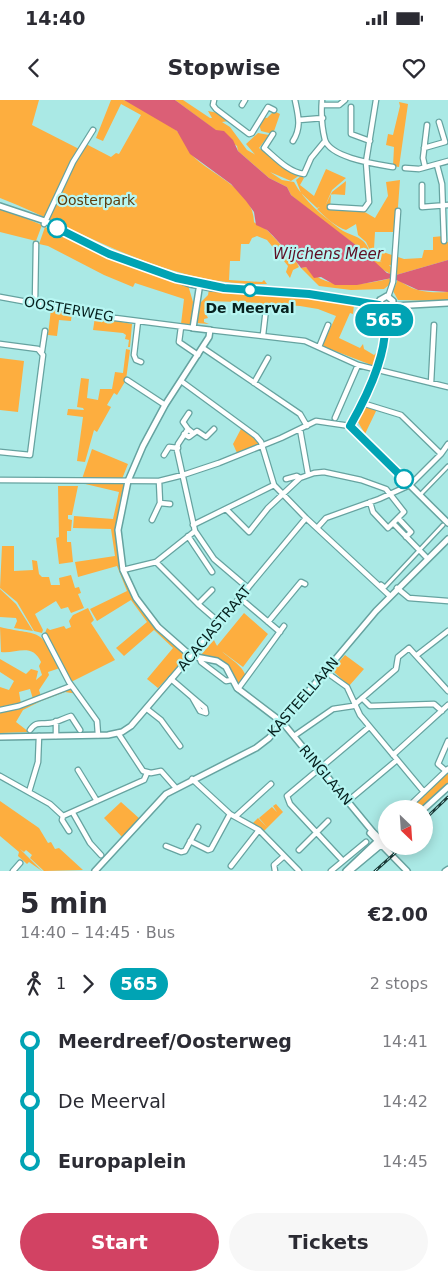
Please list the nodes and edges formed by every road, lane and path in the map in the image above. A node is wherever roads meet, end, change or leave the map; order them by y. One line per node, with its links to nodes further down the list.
1 (214, 100): 9 (street)
2 (245, 100): 7 (street)
3 (295, 100): 11 (street)
4 (345, 100): 6 (street)
5 (376, 100): 17 (street)
6 (322, 102): 10 (street)
7 (242, 105)
8 (351, 106): 17 (street)
9 (274, 110)
10 (323, 118): 11 (street); 16 (street)
11 (299, 120): 18 (street)
12 (440, 122): 19 (street)
13 (427, 125): 19 (street)
14 (93, 130): 31 (street)
15 (273, 134): 16 (street)
16 (325, 140): 21 (street)
17 (370, 140): 21 (street)
18 (293, 141)
19 (424, 148): 24 (street)
20 (448, 161): 22 (street)
21 (366, 162): 23 (street); 29 (street)
22 (437, 165): 24 (street); 27 (street)
23 (393, 167)
24 (425, 167): 25 (street)
25 (405, 168)
26 (422, 184): 27 (street)
27 (446, 205): 32 (street)
28 (0, 206): 31 (street)
29 (330, 207)
30 (398, 211): 37 (street)
31 (44, 223): 34 (street)
32 (444, 241)
33 (36, 244): 36 (street)
34 (199, 285): 39 (street); 46 (street)
35 (0, 297): 36 (street, OOSTERWEG)
36 (35, 302): 41 (street, OOSTERWEG)
37 (391, 303): 38 (street); 39 (street); 39 (street); 42 (street)
38 (448, 303)
39 (381, 305): 42 (street)
40 (266, 309): 49 (street)
41 (138, 321): 45 (street, OOSTERWEG); 56 (street)
42 (385, 324): 58 (street)
43 (328, 325): 51 (street)
44 (434, 325): 62 (street)
45 (181, 327): 46 (street, OOSTERWEG); 54 (street)
46 (193, 328): 47 (street, OOSTERWEG)
47 (210, 330): 49 (street, OOSTERWEG); 52 (street, RINGLAAN)
48 (45, 331): 53 (street)
49 (263, 335): 51 (street, OOSTERWEG)
50 (0, 344): 53 (street)
51 (319, 347): 57 (street, OOSTERWEG)
52 (203, 348): 54 (street, RINGLAAN); 61 (street)
53 (42, 351): 76 (street)
54 (198, 355): 60 (street, RINGLAAN)
55 (268, 358): 61 (street)
56 (141, 362)
57 (358, 365): 58 (street, OOSTERWEG); 67 (street)
58 (376, 370): 62 (street, OOSTERWEG); 64 (street)
59 (127, 380): 65 (street)
60 (181, 381): 65 (street, RINGLAAN); 74 (street)
61 (254, 383): 68 (street)
62 (431, 384): 63 (street, OOSTERWEG)
63 (448, 387)
64 (362, 403): 69 (street); 77 (street)
65 (166, 405): 85 (street, RINGLAAN)
66 (189, 413): 72 (street)
67 (335, 418)
68 (307, 426): 69 (street); 71 (street)
69 (350, 426): 87 (street)
70 (214, 429): 72 (street)
71 (300, 429): 74 (street); 80 (street)
72 (186, 432): 75 (street)
73 (448, 444): 77 (street)
74 (262, 446): 81 (street); 88 (street)
75 (178, 448): 78 (street); 81 (street)
76 (0, 452)
77 (441, 454): 87 (street)
78 (164, 455)
79 (448, 466): 91 (street)
80 (308, 474): 82 (street); 89 (street)
81 (183, 475): 86 (street); 101 (street)
82 (300, 478): 84 (street); 90 (street)
83 (0, 480): 85 (street)
84 (286, 480)
85 (128, 481): 86 (street); 112 (street, RINGLAAN)
86 (159, 481): 93 (street)
87 (410, 484): 89 (street); 91 (street)
88 (274, 485): 90 (street); 95 (street)
89 (389, 494): 92 (street); 97 (street)
90 (282, 495): 95 (street); 96 (street)
91 (420, 495): 100 (street)
92 (370, 502): 99 (street); 102 (street)
93 (160, 503): 94 (street); 98 (street)
94 (170, 504)
95 (226, 509): 101 (street)
96 (306, 518): 102 (street); 116 (street, ACACIASTRAAT)
97 (398, 518): 99 (street); 105 (street)
98 (152, 520)
99 (393, 523): 105 (street)
100 (446, 524): 107 (street)
101 (193, 525): 103 (street)
102 (316, 528): 119 (street)
103 (195, 531): 104 (street); 108 (street)
104 (188, 536): 110 (street); 111 (street)
105 (406, 537): 107 (street)
106 (448, 538): 109 (street, KASTEELLAAN)
107 (419, 550): 109 (street); 115 (street)
108 (213, 558): 111 (street); 116 (street)
109 (427, 558): 117 (street, KASTEELLAAN)
110 (156, 562): 112 (street); 122 (street)
111 (206, 563): 113 (street)
112 (123, 570): 130 (street, RINGLAAN)
113 (212, 572)
114 (305, 584): 123 (street)
115 (381, 584)
116 (248, 588): 120 (street, ACACIASTRAAT)
117 (397, 588): 119 (street, KASTEELLAAN); 121 (street)
118 (212, 590): 122 (street)
119 (390, 596): 132 (street, KASTEELLAAN)
120 (240, 598): 123 (street); 124 (street, ACACIASTRAAT)
121 (448, 601)
122 (198, 604): 124 (street)
123 (268, 622): 127 (street)
124 (220, 623): 130 (street, ACACIASTRAAT)
125 (284, 626): 127 (street)
126 (448, 631): 129 (street)
127 (280, 632): 136 (street)
128 (45, 636): 135 (street)
129 (417, 655): 137 (street); 139 (street)
130 (191, 656): 131 (street, RINGLAAN); 133 (street, ACACIASTRAAT)
131 (200, 659): 134 (street, RINGLAAN); 134 (street, RINGLAAN)
132 (326, 672): 140 (street); 146 (street, KASTEELLAAN)
133 (172, 679): 138 (street); 142 (street, ACACIASTRAAT)
134 (232, 680): 136 (street, RINGLAAN)
135 (72, 686): 143 (street); 151 (street)
136 (238, 689): 146 (street, RINGLAAN)
137 (448, 691)
138 (192, 697)
139 (362, 698): 140 (street); 144 (street)
140 (355, 704): 147 (street); 154 (street)
141 (448, 705): 144 (street)
142 (146, 708): 150 (street, ACACIASTRAAT); 157 (street)
143 (0, 710)
144 (442, 711): 158 (street)
145 (56, 722): 148 (street); 149 (street); 153 (street)
146 (283, 722): 154 (street, RINGLAAN); 165 (street, KASTEELLAAN)
147 (369, 727): 158 (street); 160 (street)
148 (30, 730)
149 (80, 730)
150 (118, 733): 151 (street); 163 (street)
151 (98, 735): 153 (street)
152 (39, 736): 153 (street); 155 (street); 169 (street)
153 (56, 736)
154 (294, 736): 160 (street, RINGLAAN)
155 (0, 737)
156 (448, 741): 162 (street)
157 (180, 746)
158 (393, 755): 159 (street)
159 (397, 760): 170 (street); 174 (street)
160 (320, 768): 174 (street, RINGLAAN); 184 (street)
161 (78, 770): 173 (street)
162 (447, 770): 170 (street)
163 (147, 773): 167 (street); 173 (street)
164 (0, 776): 169 (street)
165 (192, 780): 167 (street, KASTEELLAAN); 177 (street)
166 (271, 784): 179 (street)
167 (176, 788): 201 (street, KASTEELLAAN)
168 (446, 789): 172 (street); 175 (street)
169 (29, 792): 178 (street)
170 (424, 792): 171 (street)
171 (416, 800)
172 (431, 800)
173 (97, 801): 176 (street)
174 (348, 801): 185 (street, RINGLAAN)
175 (433, 801)
176 (73, 813): 178 (street); 193 (street)
177 (230, 814): 179 (street); 186 (street)
178 (63, 816): 183 (street)
179 (236, 816): 182 (street)
180 (328, 821): 184 (street, RINGLAAN)
181 (198, 827): 186 (street)
182 (259, 830): 196 (street); 199 (street)
183 (69, 831)
184 (316, 832): 191 (street, RINGLAAN); 197 (street)
185 (378, 836)
186 (190, 841): 188 (street)
187 (366, 842): 197 (street)
188 (166, 846)
189 (378, 849): 194 (street)
190 (378, 849): 205 (street)
191 (299, 850)
192 (378, 850): 194 (street)
193 (101, 855)
194 (368, 855): 205 (street)
195 (394, 855): 206 (street, RINGLAAN)
196 (283, 857): 202 (street); 203 (street)
197 (343, 861): 204 (street)
198 (20, 863): 200 (street)
199 (230, 866)
200 (13, 871)
201 (95, 871)
202 (275, 871)
203 (299, 871)
204 (331, 871)
205 (348, 871)
206 (408, 871)

